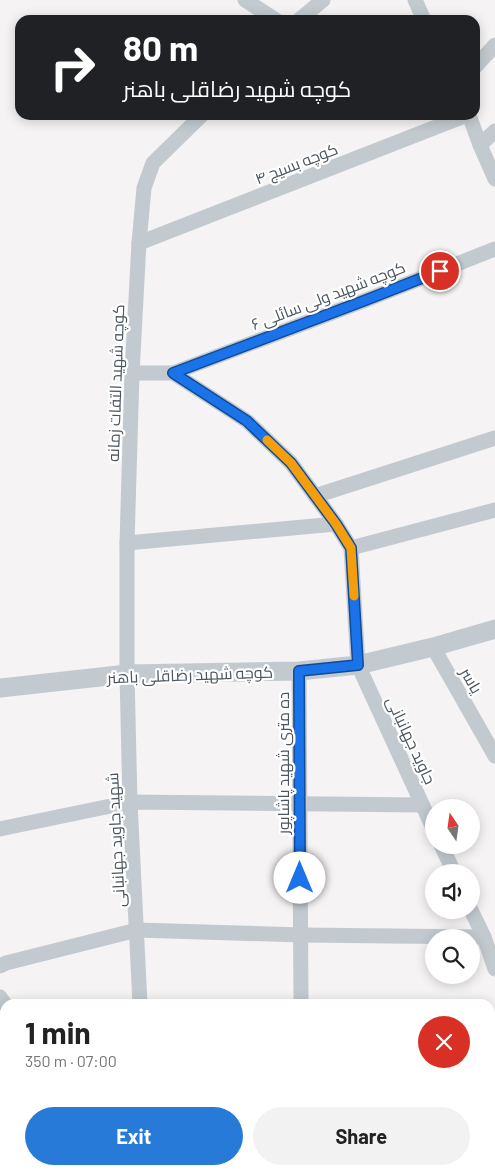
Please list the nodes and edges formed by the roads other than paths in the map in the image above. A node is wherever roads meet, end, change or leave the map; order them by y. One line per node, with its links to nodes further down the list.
1 (245, 0): 4 (street)
2 (323, 0): 5 (street)
3 (415, 0): 6 (street)
4 (268, 15)
5 (305, 15)
6 (422, 15)
7 (495, 45): 8 (street)
8 (480, 62)
9 (197, 120): 15 (street, کوچه شهید التفات زمانه)
10 (455, 120): 15 (street, کوچه بسیج ۴)
11 (470, 120): 13 (street)
12 (495, 131): 13 (street)
13 (480, 145): 14 (street)
14 (495, 179)
15 (139, 243): 17 (street, کوچه شهید التفات زمانه)
16 (495, 249): 18 (street, کوچه شهید ولی سائلی ۶)
17 (132, 373): 18 (street); 23 (street, کوچه شهید التفات زمانه)
18 (173, 373): 20 (street)
19 (495, 438): 20 (street)
20 (315, 496): 22 (street)
21 (495, 510): 24 (street)
22 (336, 524): 23 (street); 24 (street)
23 (127, 542): 29 (street, کوچه شهید التفات زمانه)
24 (351, 548): 27 (street)
25 (495, 629): 26 (street, کوچه شهید رضاقلی باهنر)
26 (433, 647): 27 (street, کوچه شهید رضاقلی باهنر); 31 (street, یاسر)
27 (358, 665): 28 (street, کوچه شهید رضاقلی باهنر); 34 (street, جاوید جهانبانی)
28 (299, 671): 29 (street, کوچه شهید رضاقلی باهنر); 33 (street, ده متری شهید پاشاپور)
29 (127, 674): 30 (street, کوچه شهید رضاقلی باهنر); 32 (street, شهید جاوید جهانبانی)
30 (0, 688)
31 (495, 756)
32 (130, 802): 33 (street); 36 (street); 38 (street, شهید جاوید جهانبانی)
33 (300, 804): 34 (street); 39 (street, ده متری شهید پاشاپور)
34 (422, 805): 35 (street, جاوید جهانبانی)
35 (425, 811)
36 (0, 829)
37 (475, 919): 40 (street)
38 (137, 930): 39 (street); 41 (street); 43 (street, شهید جاوید جهانبانی)
39 (301, 934): 40 (street); 44 (street, ده متری شهید پاشاپور)
40 (484, 937): 42 (street)
41 (0, 966)
42 (495, 969)
43 (140, 999)
44 (301, 999)

